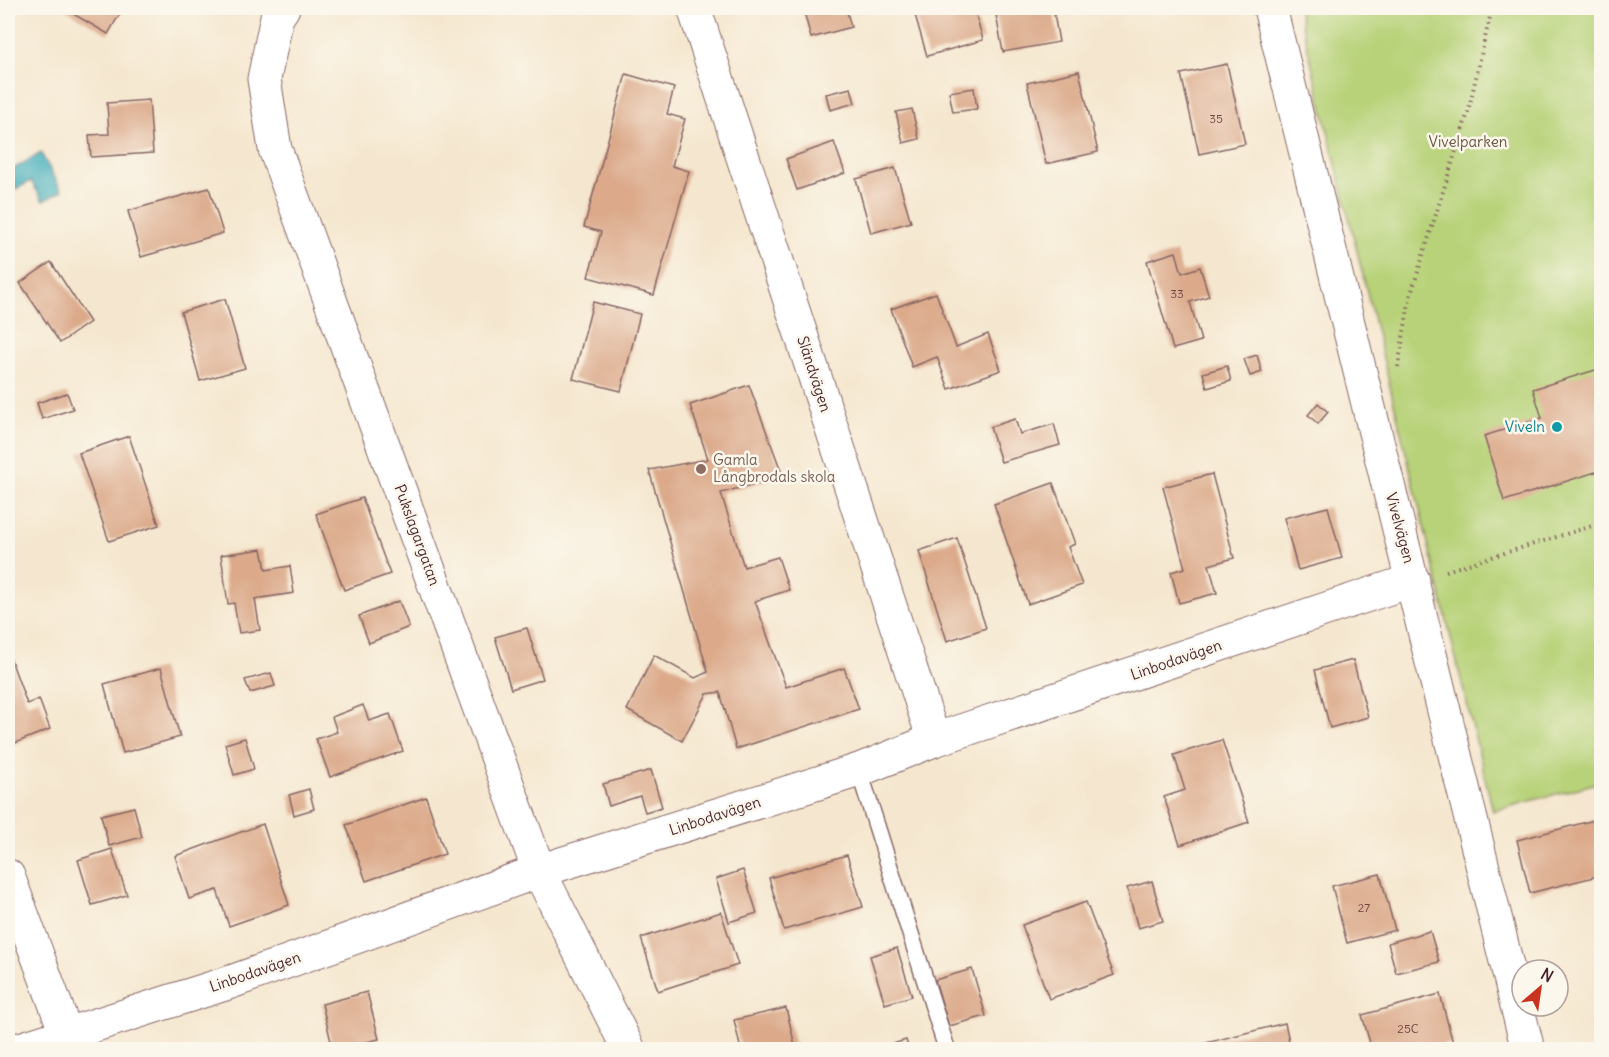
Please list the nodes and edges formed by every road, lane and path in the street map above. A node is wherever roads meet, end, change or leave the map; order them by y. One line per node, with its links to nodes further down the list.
1 (283, 8): 10 (street, Pukslagargatan)
2 (694, 8): 8 (street, Sländvägen)
3 (1270, 8): 5 (street, Vivelvägen)
4 (1492, 8): 5 (path)
5 (1369, 407): 7 (street, Vivelvägen)
6 (1602, 523): 7 (path)
7 (1413, 580): 8 (street, Linbodavägen); 16 (street, Vivelvägen)
8 (934, 740): 9 (street, Linbodavägen)
9 (859, 770): 10 (street, Linbodavägen); 15 (lane)
10 (539, 871): 12 (street, Linbodavägen); 14 (street, Pukslagargatan)
11 (8, 876): 12 (street)
12 (66, 1033): 13 (street, Linbodavägen)
13 (17, 1050)
14 (629, 1050)
15 (947, 1050)
16 (1528, 1050)

